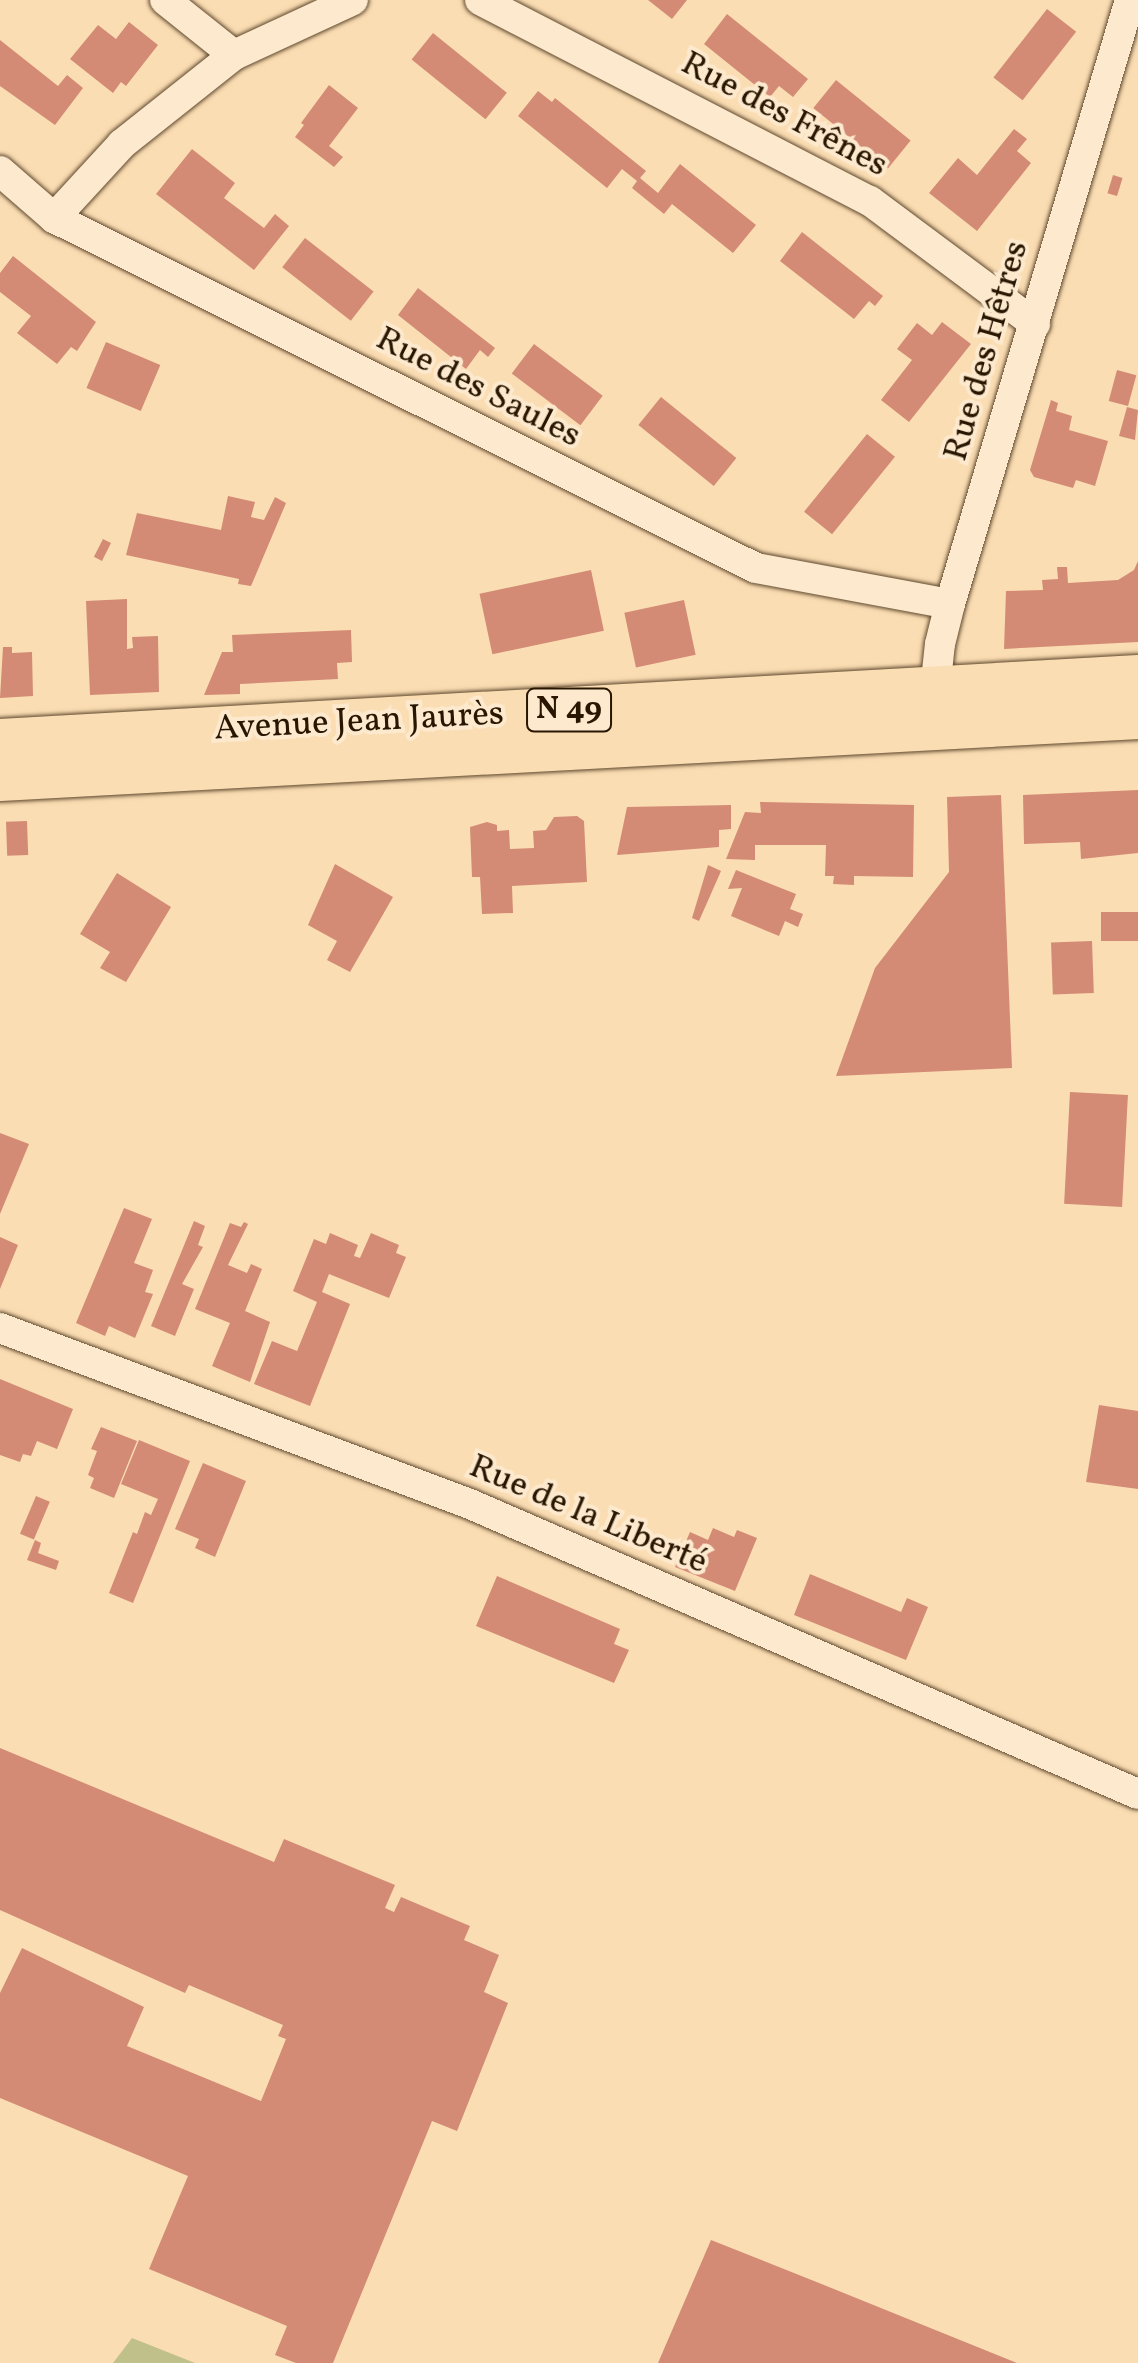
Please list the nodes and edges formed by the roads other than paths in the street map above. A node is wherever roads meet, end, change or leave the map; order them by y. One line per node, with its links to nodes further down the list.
1 (166, 0): 5 (street)
2 (353, 0): 5 (street)
3 (480, 0): 8 (street, Rue des Frênes)
4 (1130, 0): 8 (street, Rue des Hêtres)
5 (234, 56): 7 (street)
6 (0, 171): 7 (street, Rue des Saules)
7 (54, 218): 9 (street, Rue des Saules)
8 (1036, 324): 9 (street, Rue des Hêtres)
9 (950, 604): 11 (street, Rue des Hêtres)
10 (1138, 678): 11 (main road, Avenue Jean Jaurès / N 49)
11 (933, 708): 12 (main road, Avenue Jean Jaurès / N 49); 13 (main road, Avenue Jean Jaurès / N 49); 14 (main road, Avenue Jean Jaurès / N 49)
12 (1138, 715)
13 (0, 742)
14 (0, 777)
15 (0, 1328): 16 (street, Rue de la Liberté)
16 (1138, 1794)

